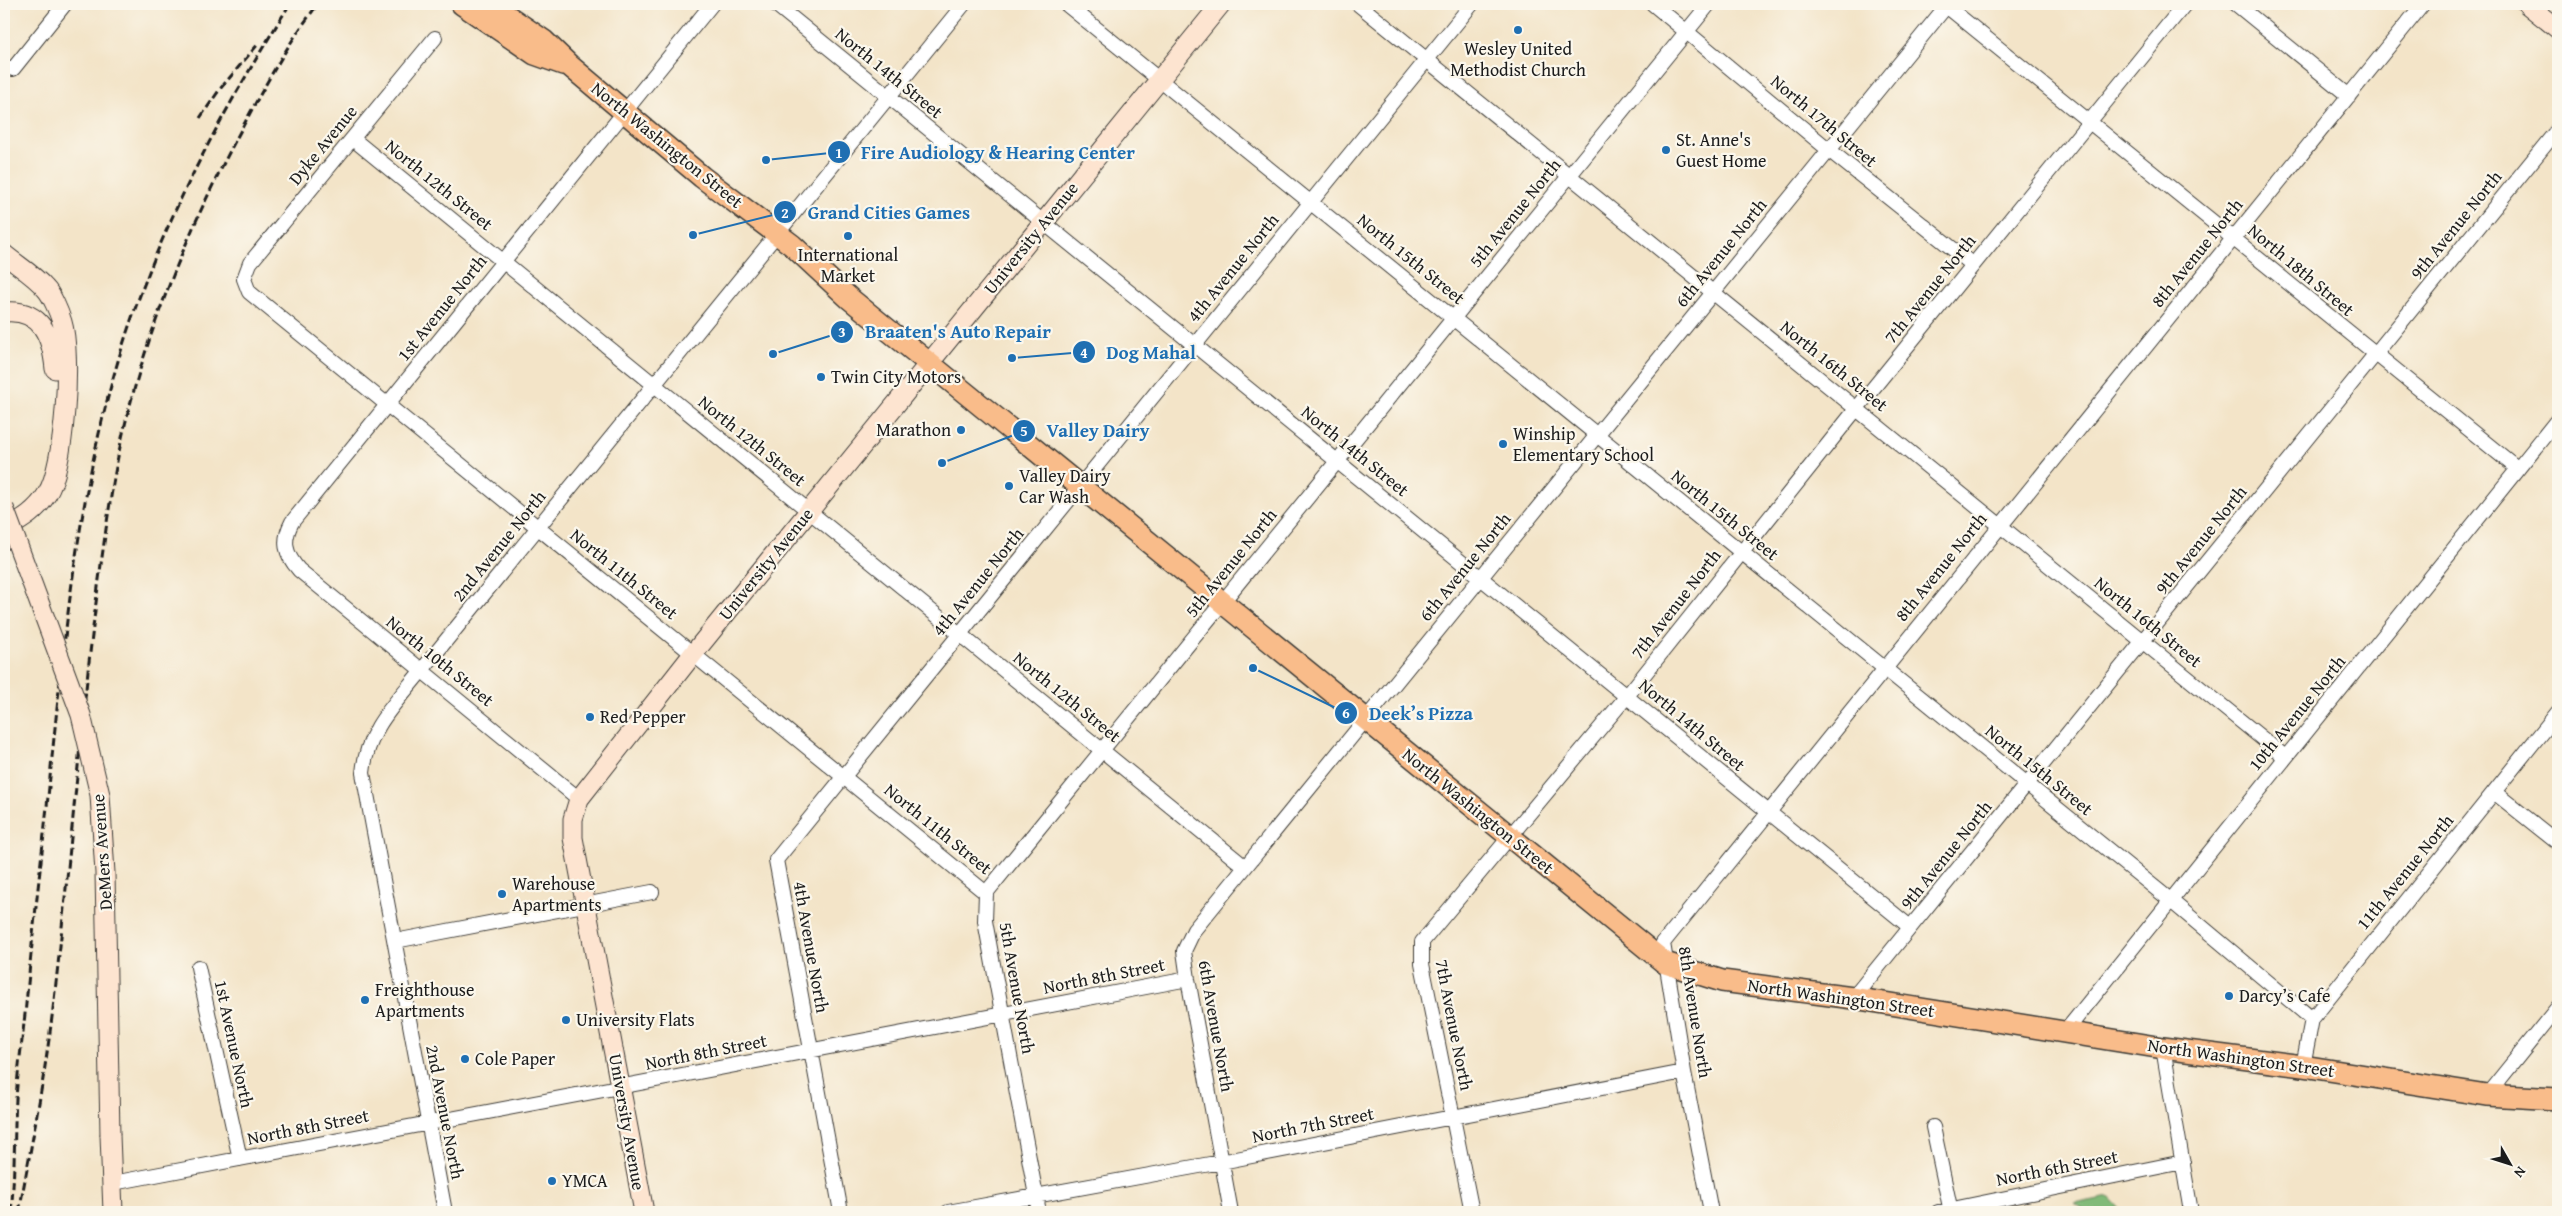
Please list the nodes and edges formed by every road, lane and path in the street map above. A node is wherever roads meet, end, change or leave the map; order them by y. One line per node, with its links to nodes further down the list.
1 (65, 4): 23 (street)
2 (462, 4): 22 (main road, North Washington Street)
3 (490, 4): 22 (main road, North Washington Street)
4 (712, 4): 27 (street, 1st Avenue North)
5 (775, 4): 25 (street, North 14th Street)
6 (964, 4): 25 (street, 2nd Avenue North)
7 (1066, 4): 24 (street, North 15th Street)
8 (1221, 4): 24 (street, University Avenue)
9 (1358, 4): 21 (street, North 16th Street)
10 (1472, 4): 21 (street, 4th Avenue North)
11 (1653, 4): 19 (street, North 17th Street)
12 (1709, 4): 19 (street, 5th Avenue North)
13 (1946, 4): 28 (street, North 18th Street); 31 (street, 6th Avenue North)
14 (2185, 4): 28 (street, 7th Avenue North)
15 (2236, 4): 26 (street)
16 (2424, 4): 26 (street, 8th Avenue North)
17 (2527, 4): 18 (street)
18 (2558, 29)
19 (1687, 31): 31 (street, North 17th Street); 32 (street, 5th Avenue North)
20 (435, 38): 30 (street, Dyke Avenue)
21 (1427, 60): 32 (street, North 16th Street); 33 (street, 4th Avenue North)
22 (570, 66): 27 (main road, North Washington Street)
23 (4, 67)
24 (1160, 80): 33 (street, North 15th Street); 34 (street, University Avenue)
25 (888, 96): 34 (street, North 14th Street); 35 (street, 2nd Avenue North)
26 (2349, 96): 36 (street, 8th Avenue North)
27 (625, 112): 35 (main road, North Washington Street); 38 (street, 1st Avenue North)
28 (2090, 122): 36 (street, North 18th Street); 39 (street, 7th Avenue North)
29 (2558, 129): 45 (street, 9th Avenue North)
30 (353, 139): 38 (street, North 12th Street); 40 (street, Dyke Avenue)
31 (1829, 150): 39 (street, North 17th Street); 41 (street, 6th Avenue North)
32 (1570, 175): 41 (street, North 16th Street); 43 (street, 5th Avenue North)
33 (1310, 202): 43 (street, North 15th Street); 44 (street, 4th Avenue North)
34 (1044, 222): 44 (street, North 14th Street); 46 (street, University Avenue)
35 (778, 234): 46 (main road, North Washington Street); 47 (street, 2nd Avenue North)
36 (2233, 238): 45 (street, North 18th Street); 58 (street, 8th Avenue North)
37 (4, 254): 51 (street)
38 (504, 262): 47 (street, North 12th Street); 48 (street, 1st Avenue North)
39 (1973, 265): 49 (street, 7th Avenue North)
40 (244, 279): 48 (street, North 11th Street)
41 (1713, 291): 49 (street, North 16th Street); 52 (street, 6th Avenue North)
42 (4, 312): 51 (street)
43 (1454, 319): 52 (street, North 15th Street); 53 (street, 5th Avenue North)
44 (1195, 345): 53 (street, North 14th Street); 55 (street, 4th Avenue North)
45 (2374, 355): 54 (street, North 18th Street); 66 (street, 9th Avenue North)
46 (929, 364): 55 (main road, North Washington Street); 57 (street, University Avenue)
47 (654, 385): 57 (street, North 12th Street); 59 (street, 2nd Avenue North)
48 (387, 405): 59 (street, North 11th Street); 61 (street, 1st Avenue North)
49 (1856, 409): 58 (street, North 16th Street); 62 (street, 7th Avenue North)
50 (2558, 419): 54 (street, 10th Avenue North)
51 (63, 428): 60 (street)
52 (1597, 435): 62 (street, North 15th Street); 63 (street, 6th Avenue North)
53 (1338, 462): 63 (street, North 14th Street); 64 (street, 5th Avenue North)
54 (2518, 469): 74 (street, 10th Avenue North)
55 (1080, 487): 64 (main road, North Washington Street); 65 (street, 4th Avenue North)
56 (4, 508): 110 (street, DeMers Avenue, bridge)
57 (809, 511): 65 (street, North 12th Street); 67 (street, University Avenue)
58 (1999, 525): 66 (street, North 16th Street); 68 (street, 8th Avenue North)
59 (538, 528): 67 (street, North 11th Street); 69 (street, 2nd Avenue North)
60 (4, 530)
61 (285, 546): 69 (street, North 10th Street)
62 (1741, 552): 68 (street, North 15th Street); 70 (street, 7th Avenue North)
63 (1480, 577): 70 (street, North 14th Street); 72 (street, 6th Avenue North)
64 (1223, 603): 72 (main road, North Washington Street); 73 (street, 5th Avenue North)
65 (960, 634): 73 (street, North 12th Street); 75 (street, 4th Avenue North)
66 (2142, 642): 74 (street, North 16th Street); 76 (street, 9th Avenue North)
67 (693, 654): 75 (street, North 11th Street); 78 (street, University Avenue)
68 (1884, 668): 76 (street, North 15th Street); 79 (street, 8th Avenue North)
69 (422, 670): 78 (street, North 10th Street); 88 (street, 2nd Avenue North)
70 (1627, 696): 79 (street, North 14th Street); 80 (street, 7th Avenue North)
71 (2558, 712): 77 (street, 11th Avenue North)
72 (1365, 719): 80 (main road, North Washington Street); 82 (street, 6th Avenue North)
73 (1102, 750): 82 (street, North 12th Street); 84 (street, 5th Avenue North)
74 (2285, 758): 85 (street, 10th Avenue North)
75 (844, 777): 84 (street, North 11th Street); 98 (street, 4th Avenue North)
76 (2028, 785): 85 (street, North 15th Street); 87 (street, 9th Avenue North)
77 (2494, 792): 81 (street); 95 (street, 11th Avenue North)
78 (579, 799): 86 (street, University Avenue)
79 (1767, 812): 87 (street, North 14th Street); 89 (street, 8th Avenue North)
80 (1510, 837): 89 (main road, North Washington Street); 104 (street, 7th Avenue North)
81 (2558, 844)
82 (1245, 866): 91 (street, 6th Avenue North)
83 (652, 892): 86 (street)
84 (986, 893): 94 (street, 5th Avenue North)
85 (2170, 900): 95 (street, North 15th Street); 96 (street, 10th Avenue North)
86 (585, 904): 88 (street); 101 (street, University Avenue)
87 (1910, 928): 92 (street, 9th Avenue North)
88 (395, 941): 105 (street, 2nd Avenue North)
89 (1665, 963): 92 (main road, North Washington Street); 100 (street, 8th Avenue North)
90 (198, 966): 107 (street, 1st Avenue North)
91 (1188, 980): 94 (street, North 8th Street); 108 (street, 6th Avenue North)
92 (1853, 998): 96 (main road, North Washington Street)
93 (2558, 1007): 102 (street)
94 (1002, 1015): 98 (street, North 8th Street); 111 (street, 5th Avenue North)
95 (2312, 1019): 99 (street, 11th Avenue North)
96 (2065, 1032): 97 (main road, North Washington Street)
97 (2163, 1048): 99 (main road, North Washington Street); 109 (street)
98 (810, 1051): 101 (street, North 8th Street); 116 (street, 4th Avenue North)
99 (2303, 1066): 102 (main road, North Washington Street)
100 (1684, 1072): 104 (street, North 7th Street); 121 (street, 8th Avenue North)
101 (621, 1087): 105 (street, North 8th Street); 115 (street, University Avenue)
102 (2487, 1095): 103 (main road, North Washington Street)
103 (2558, 1098)
104 (1454, 1117): 108 (street, North 7th Street); 120 (street, 7th Avenue North)
105 (428, 1123): 107 (street, North 8th Street); 114 (street, 2nd Avenue North)
106 (1933, 1127): 112 (street)
107 (240, 1159): 110 (street, North 8th Street)
108 (1221, 1162): 111 (street, North 7th Street); 119 (street, 6th Avenue North)
109 (2183, 1162): 112 (street, North 6th Street); 122 (street)
110 (113, 1183): 113 (street, DeMers Avenue)
111 (1036, 1195): 117 (street, North 7th Street); 118 (street, 5th Avenue North)
112 (1946, 1211)
113 (113, 1212)
114 (445, 1212)
115 (644, 1212)
116 (841, 1212)
117 (948, 1212)
118 (1039, 1212)
119 (1231, 1212)
120 (1472, 1212)
121 (1711, 1212)
122 (2191, 1212)

